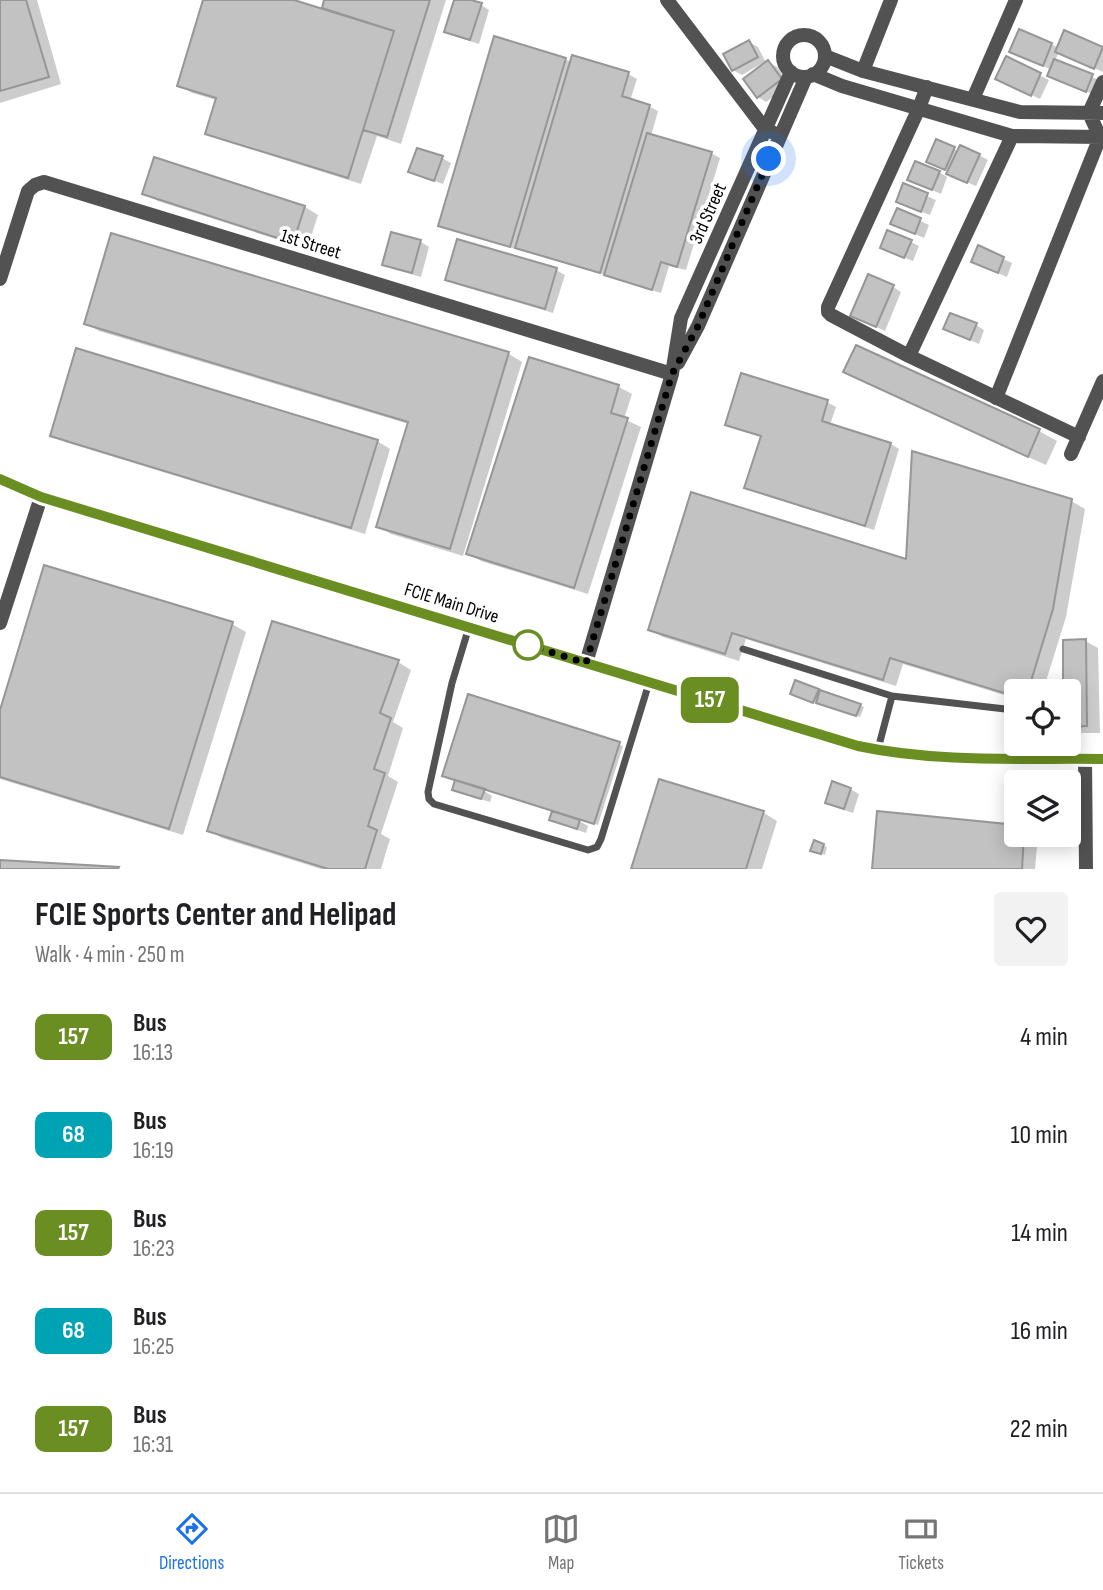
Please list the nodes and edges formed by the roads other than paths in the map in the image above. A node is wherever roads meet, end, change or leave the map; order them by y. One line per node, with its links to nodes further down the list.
1 (667, 0): 13 (street)
2 (891, 0): 5 (street)
3 (1016, 0): 10 (street)
4 (825, 56): 5 (street); 6 (street); 7 (street)
5 (863, 71): 9 (street)
6 (791, 72): 7 (street); 13 (street, 3rd Street)
7 (810, 76): 11 (street); 14 (street, 3rd Street)
8 (1103, 82): 12 (street)
9 (927, 88): 10 (street); 11 (street)
10 (972, 99): 12 (street)
11 (919, 108): 15 (street); 18 (street)
12 (1096, 113): 16 (street)
13 (765, 129): 14 (street); 19 (street, 3rd Street)
14 (779, 135): 19 (street, 3rd Street)
15 (1012, 136): 16 (street); 18 (street)
16 (1101, 137): 21 (street)
17 (0, 279): 19 (street, 1st Street)
18 (909, 356): 21 (street)
19 (672, 374): 30 (street, 3rd Street)
20 (1103, 380): 22 (street)
21 (996, 398): 22 (street)
22 (1079, 437): 23 (street)
23 (1072, 454)
24 (0, 479): 26 (street, FCIE Main Drive)
25 (0, 491): 26 (street, FCIE Main Drive)
26 (41, 497): 27 (street); 28 (street, FCIE Main Drive)
27 (0, 623)
28 (469, 627): 30 (street, FCIE Main Drive); 31 (lane)
29 (743, 649): 32 (lane)
30 (586, 663): 31 (street, FCIE Main Drive)
31 (650, 682): 34 (street, FCIE Main Drive)
32 (892, 696): 33 (lane); 34 (lane)
33 (1004, 709)
34 (877, 750): 35 (street, FCIE Main Drive)
35 (1085, 759): 36 (street, FCIE Main Drive); 37 (street)
36 (1103, 759)
37 (1086, 869)

